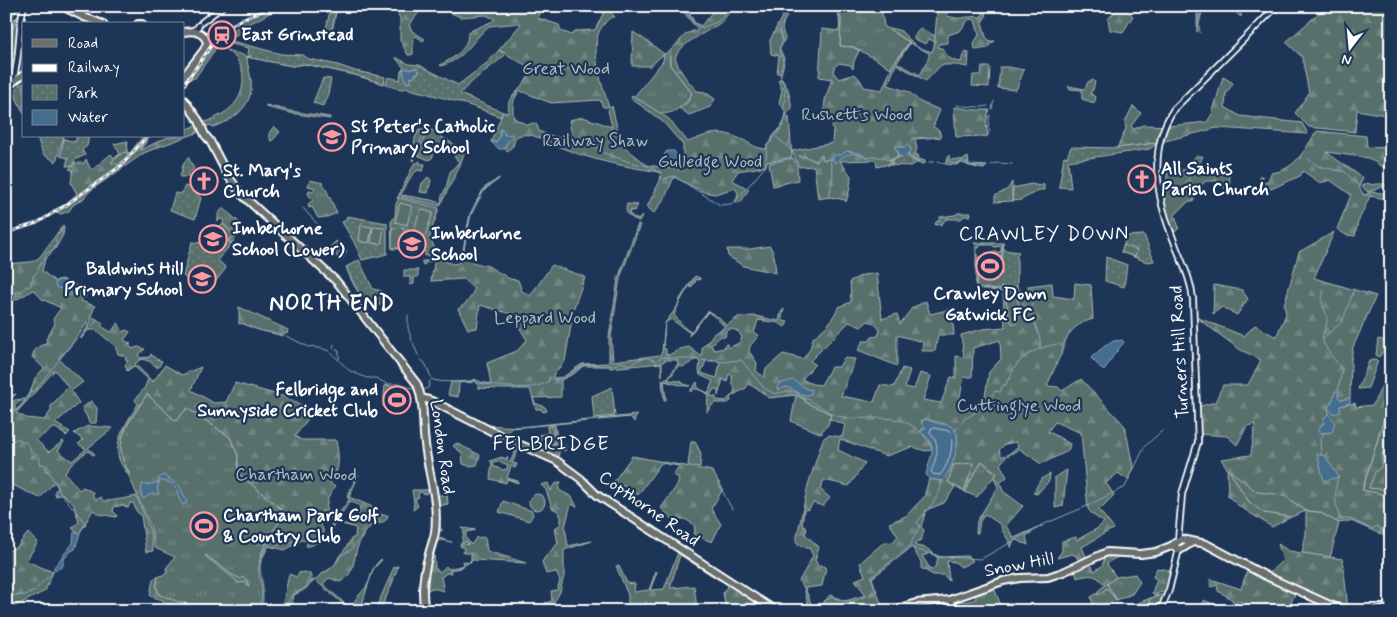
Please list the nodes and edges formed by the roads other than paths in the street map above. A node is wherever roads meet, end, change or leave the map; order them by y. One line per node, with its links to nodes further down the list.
1 (24, 6): 11 (main road)
2 (62, 6): 5 (highway)
3 (223, 6): 6 (main road)
4 (1277, 6): 14 (main road, Turners Hill Road)
5 (98, 22)
6 (201, 24): 7 (main road); 8 (main road)
7 (187, 32): 8 (highway)
8 (206, 45): 10 (highway)
9 (22, 75): 11 (main road)
10 (185, 75)
11 (11, 82)
12 (185, 101): 13 (highway, London Road)
13 (422, 398): 17 (highway, London Road); 18 (highway, Copthorne Road)
14 (1179, 544): 15 (highway, Snow Hill); 21 (main road, Turners Hill Road); 22 (highway)
15 (949, 600): 19 (highway); 20 (main road)
16 (1391, 609): 23 (highway)
17 (425, 611)
18 (776, 611)
19 (891, 611)
20 (966, 611)
21 (1160, 611)
22 (1348, 611)
23 (1374, 611)

